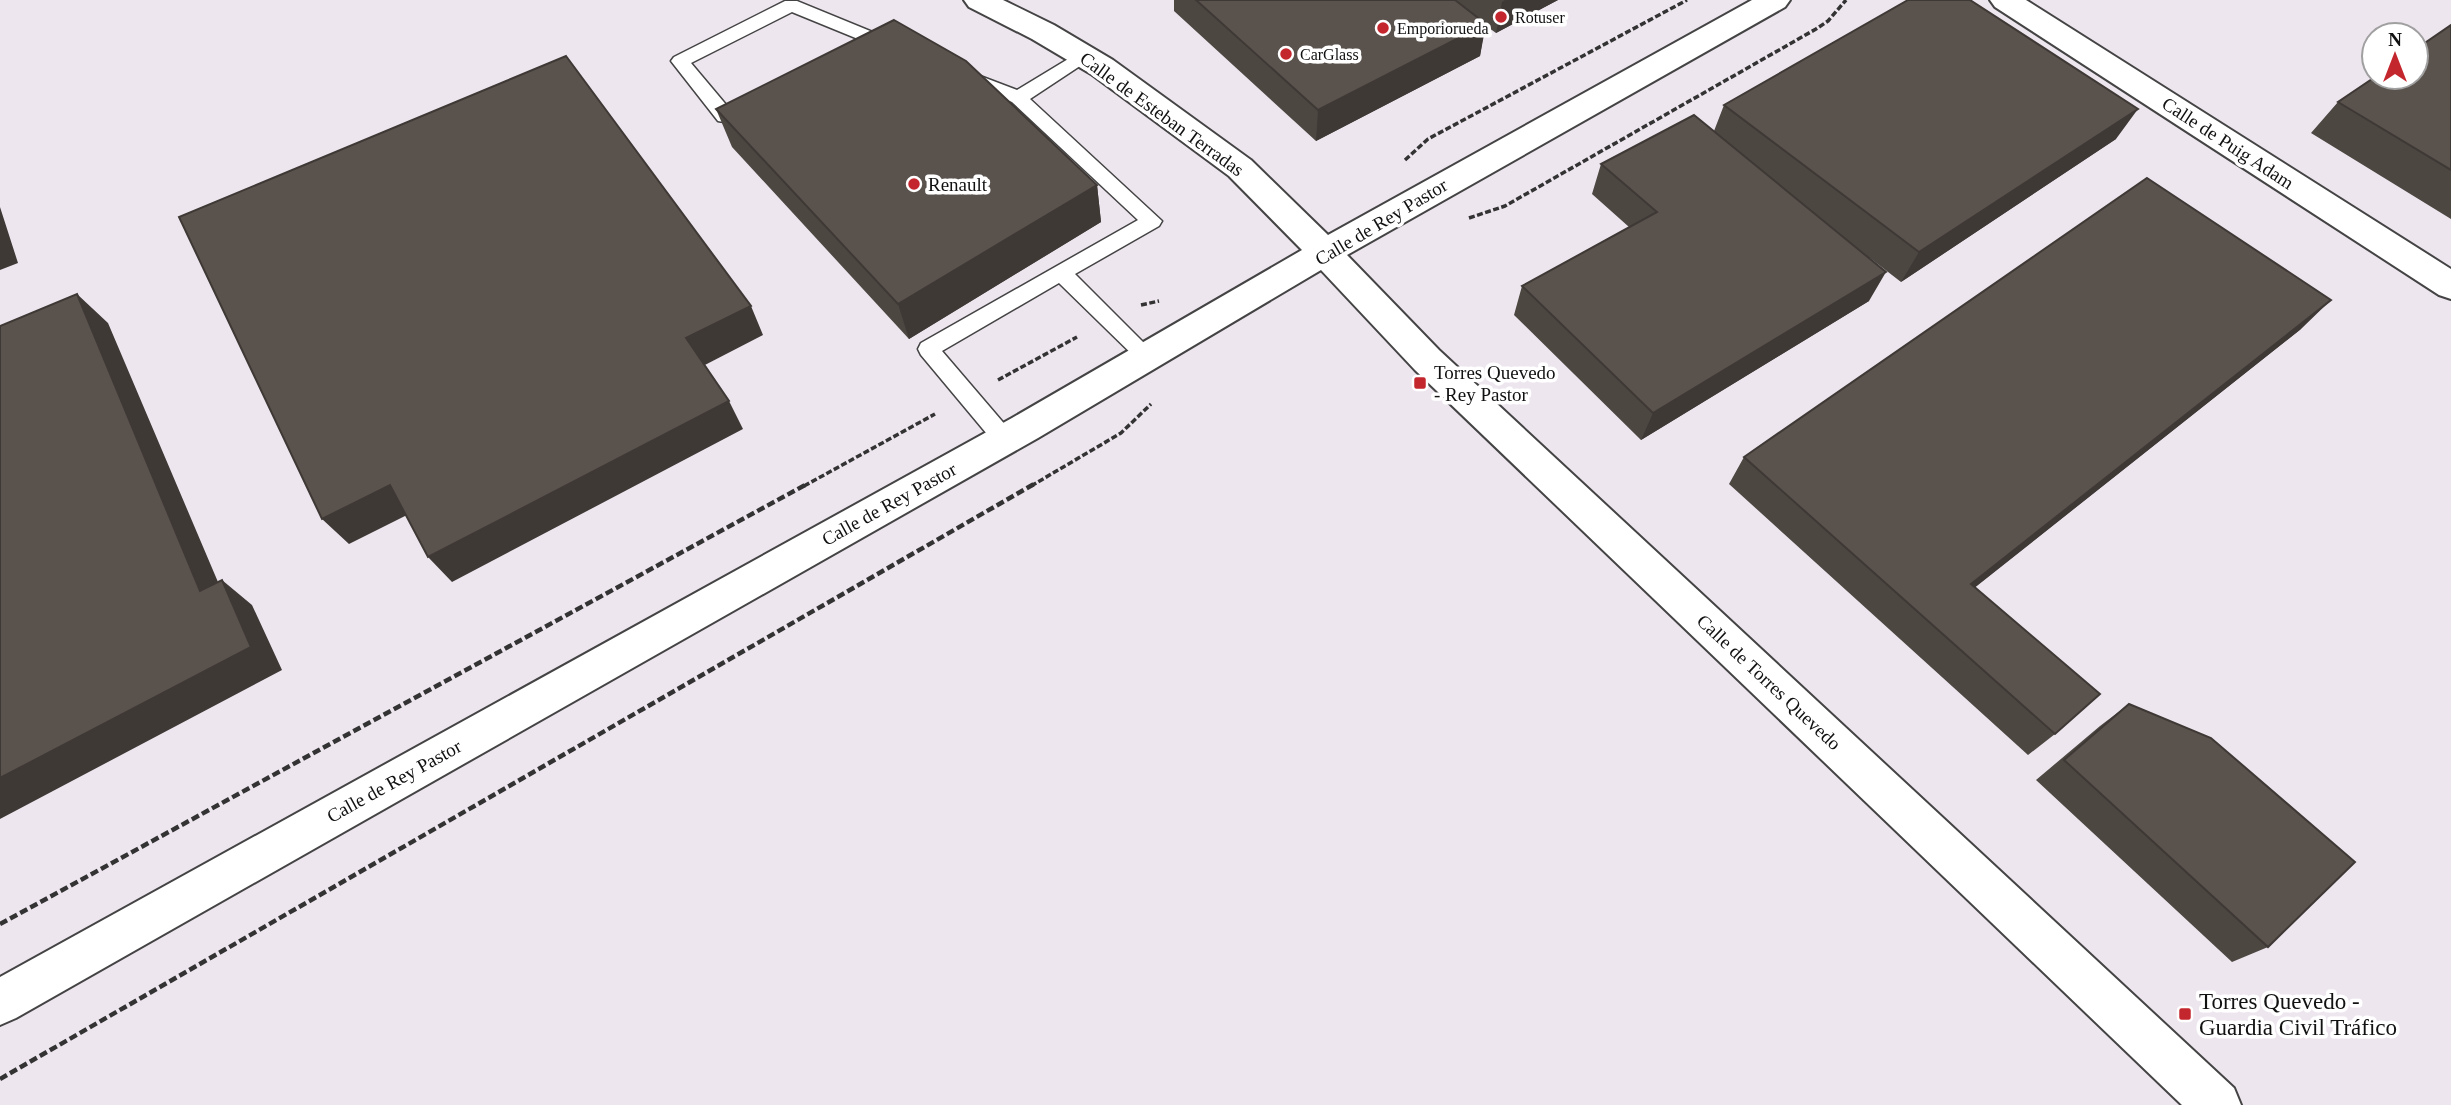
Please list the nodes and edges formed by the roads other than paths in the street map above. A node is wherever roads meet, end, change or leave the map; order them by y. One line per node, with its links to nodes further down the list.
1 (979, 0): 7 (street, Calle de Esteban Terradas)
2 (1774, 0): 11 (street, Calle de Rey Pastor)
3 (2005, 0): 13 (street, Calle de Puig Adam)
4 (871, 38): 5 (lane); 6 (lane); 9 (lane)
5 (847, 51)
6 (908, 53)
7 (1083, 55): 10 (lane); 11 (street, Calle de Esteban Terradas)
8 (944, 68): 10 (lane)
9 (761, 96)
10 (1018, 98): 12 (lane)
11 (1325, 254): 14 (street, Calle de Rey Pastor); 17 (street, Calle de Torres Quevedo)
12 (1061, 273): 14 (lane); 15 (lane)
13 (2451, 286)
14 (1148, 357): 15 (street, Calle de Rey Pastor)
15 (1005, 440): 16 (street, Calle de Rey Pastor)
16 (0, 1002)
17 (2217, 1105)

